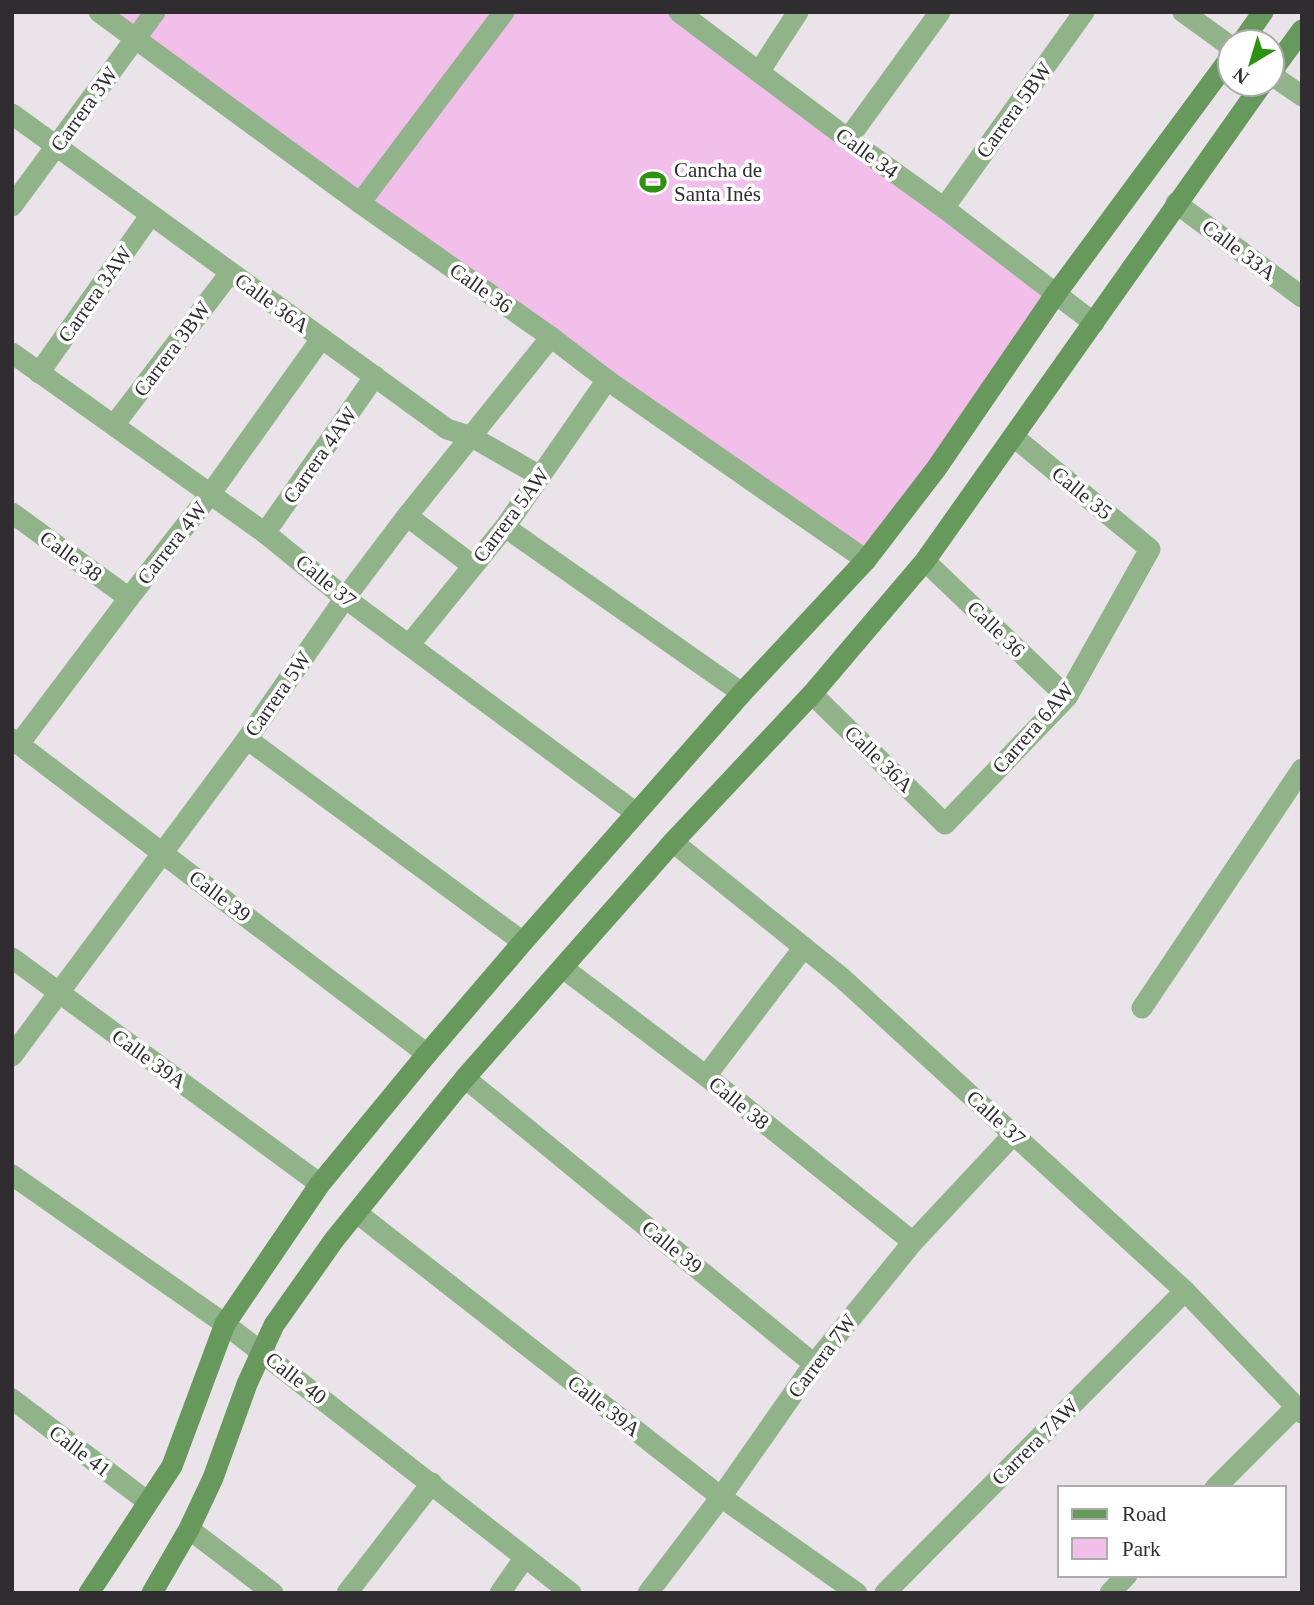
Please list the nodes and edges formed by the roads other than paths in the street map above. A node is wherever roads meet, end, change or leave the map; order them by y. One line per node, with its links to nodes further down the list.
1 (99, 12): 13 (street, Calle 36)
2 (155, 12): 13 (street, Carrera 3W)
3 (504, 12): 23 (street)
4 (679, 12): 15 (street, Calle 34)
5 (798, 12): 15 (street)
6 (940, 12): 21 (street)
7 (1084, 12): 26 (street, Carrera 5BW)
8 (1183, 12): 12 (street)
9 (1263, 12): 10 (main road)
10 (1252, 28)
11 (1302, 30): 14 (main road)
12 (1216, 36)
13 (135, 39): 22 (street, Carrera 3W); 23 (street, Calle 36)
14 (1286, 53)
15 (759, 72): 21 (street, Calle 34)
16 (1216, 77): 29 (main road)
17 (1286, 84): 18 (street)
18 (1302, 96)
19 (1252, 98): 24 (main road)
20 (12, 114): 22 (street, Calle 36A)
21 (848, 139): 26 (street, Calle 34)
22 (56, 147): 25 (street, Carrera 3W); 27 (street, Calle 36A)
23 (360, 203): 32 (street, Calle 36)
24 (1176, 203): 30 (street, Calle 33A); 31 (main road)
25 (12, 206)
26 (944, 208): 29 (street, Calle 34)
27 (150, 216): 28 (street, Calle 36A); 35 (street, Carrera 3AW)
28 (230, 273): 33 (street, Calle 36A); 38 (street, Carrera 3BW)
29 (1055, 295): 31 (street, Calle 34); 48 (main road)
30 (1302, 297)
31 (1094, 323): 40 (main road)
32 (551, 337): 37 (street, Calle 36); 39 (street, Carrera 5W)
33 (321, 339): 36 (street, Calle 36A); 42 (street, Carrera 4W)
34 (12, 353): 35 (street, Calle 37)
35 (39, 373): 38 (street, Calle 37)
36 (374, 376): 39 (street, Calle 36A); 46 (street, Carrera 4AW)
37 (607, 380): 41 (street, Carrera 5AW); 48 (street, Calle 36)
38 (114, 425): 42 (street, Calle 37)
39 (472, 437): 41 (street, Calle 36A); 44 (street, Carrera 5W)
40 (1014, 437): 47 (street, Calle 35); 49 (main road)
41 (540, 476): 45 (street, Carrera 5AW)
42 (211, 493): 46 (street, Calle 37); 51 (street, Carrera 4W)
43 (12, 513): 51 (street, Calle 38)
44 (407, 516): 50 (street); 52 (street, Carrera 5W)
45 (505, 527): 50 (street, Carrera 5AW); 54 (street)
46 (265, 533): 52 (street, Calle 37)
47 (1150, 549): 56 (street, Carrera 6AW)
48 (866, 560): 54 (main road)
49 (925, 561): 55 (main road); 56 (street, Calle 36)
50 (472, 565): 53 (street, Carrera 5AW)
51 (129, 598): 58 (street, Carrera 4W)
52 (345, 598): 53 (street, Calle 37); 57 (street, Carrera 5W)
53 (409, 645): 60 (street, Calle 37)
54 (742, 693): 60 (main road)
55 (812, 694): 61 (street, Calle 36A); 62 (main road)
56 (1066, 697): 61 (street, Carrera 6AW)
57 (247, 738): 63 (street, Carrera 5W); 64 (street)
58 (16, 741): 63 (street, Calle 39)
59 (1302, 769): 69 (street)
60 (636, 813): 64 (main road)
61 (945, 824)
62 (673, 842): 65 (street, Calle 37); 67 (main road)
63 (163, 854): 68 (street, Carrera 5W); 70 (street, Calle 39)
64 (523, 942): 70 (main road)
65 (804, 947): 72 (street); 74 (street, Calle 37)
66 (12, 958): 68 (street, Calle 39A)
67 (563, 968): 72 (street, Calle 38); 73 (main road)
68 (59, 993): 71 (street, Carrera 5W); 76 (street, Calle 39A)
69 (1142, 1008)
70 (427, 1054): 76 (main road)
71 (12, 1056)
72 (706, 1076): 78 (street, Calle 38)
73 (465, 1078): 77 (main road); 82 (street, Calle 39)
74 (1014, 1134): 78 (street, Carrera 7W); 79 (street, Calle 37)
75 (12, 1175): 80 (street, Calle 40)
76 (320, 1184): 80 (main road)
77 (357, 1213): 81 (main road); 87 (street, Calle 39A)
78 (913, 1242): 82 (street, Carrera 7W)
79 (1185, 1291): 84 (street, Calle 37); 100 (street, Carrera 7AW)
80 (225, 1324): 81 (street, Calle 40); 88 (main road)
81 (262, 1351): 85 (street, Calle 40); 89 (main road)
82 (814, 1364): 87 (street, Carrera 7W)
83 (12, 1399): 88 (street, Calle 41)
84 (1299, 1410): 86 (street)
85 (432, 1483): 90 (street, Calle 40); 95 (street)
86 (1217, 1486)
87 (721, 1497): 98 (street, Carrera 7W); 99 (street, Calle 39A)
88 (148, 1502): 92 (main road)
89 (189, 1529): 93 (main road); 94 (street)
90 (525, 1557): 96 (street); 97 (street, Calle 40)
91 (1125, 1577): 101 (street)
92 (89, 1593)
93 (152, 1593)
94 (273, 1593)
95 (347, 1593)
96 (500, 1593)
97 (572, 1593)
98 (648, 1593)
99 (857, 1593)
100 (885, 1593)
101 (1110, 1593)

